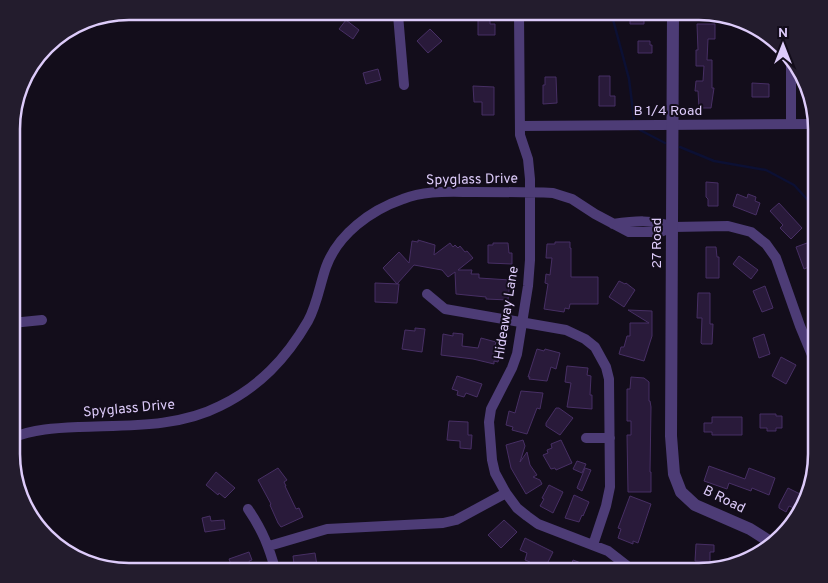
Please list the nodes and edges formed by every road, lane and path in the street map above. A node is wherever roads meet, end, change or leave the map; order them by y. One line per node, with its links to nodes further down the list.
1 (399, 20): 5 (street)
2 (519, 20): 9 (street, Hideaway Lane)
3 (673, 20): 8 (street, 27 Road)
4 (791, 71): 6 (street)
5 (404, 85)
6 (791, 124): 7 (street, B 1/4 Road); 8 (street, B 1/4 Road)
7 (808, 124)
8 (673, 125): 9 (street, B 1/4 Road); 11 (street, 27 Road)
9 (520, 126): 10 (street, Hideaway Lane)
10 (530, 192): 11 (street, Spyglass Drive); 14 (street, Hideaway Lane); 17 (street, Spyglass Drive)
11 (673, 227): 16 (street, Spyglass Drive); 20 (street, 27 Road)
12 (428, 294): 14 (street)
13 (42, 320): 15 (street)
14 (522, 321): 19 (street); 21 (street, Hideaway Lane)
15 (20, 322)
16 (808, 346)
17 (20, 436)
18 (586, 438): 19 (street)
19 (610, 438): 24 (street)
20 (674, 474): 23 (street, B Road)
21 (506, 493): 24 (street, Hideaway Lane); 25 (street)
22 (248, 509): 25 (street)
23 (767, 540)
24 (593, 545): 27 (street, Hideaway Lane)
25 (269, 546): 26 (street)
26 (274, 563)
27 (623, 563)

